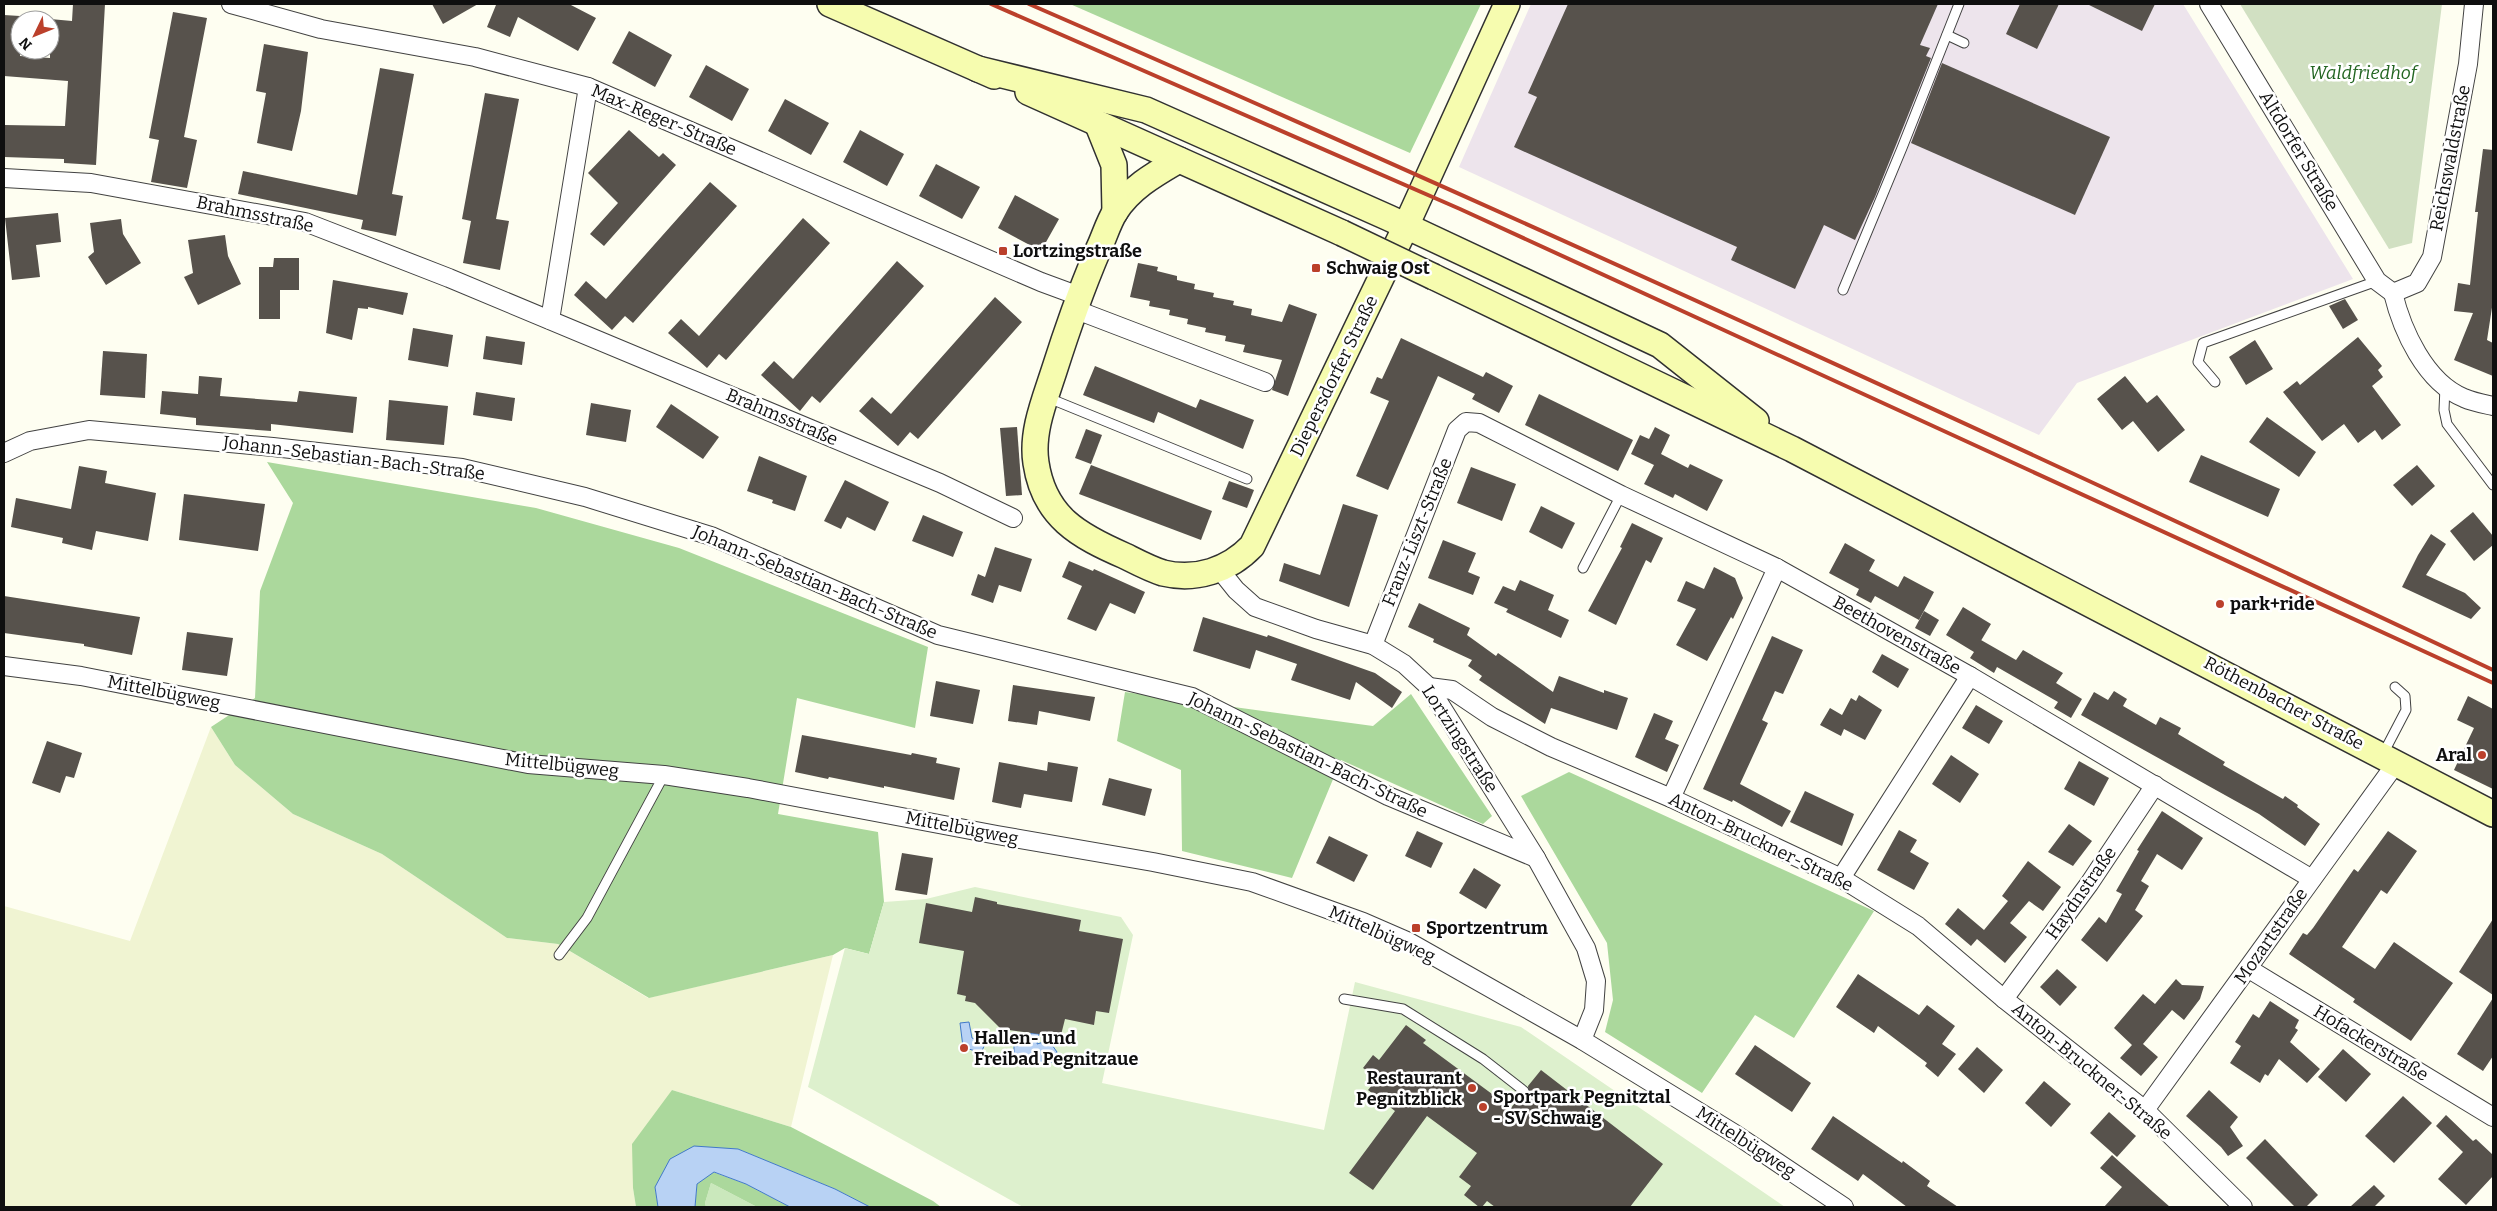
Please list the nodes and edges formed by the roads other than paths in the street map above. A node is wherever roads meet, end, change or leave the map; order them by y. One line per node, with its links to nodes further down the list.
1 (231, 4): 10 (street, Max-Reger-Straße)
2 (830, 4): 9 (main road)
3 (1507, 4): 15 (main road, Diepersdorfer Straße)
4 (1959, 4): 7 (lane)
5 (2209, 4): 16 (street, Altdorfer Straße)
6 (2474, 4): 18 (street, Reichswaldstraße)
7 (1947, 35): 8 (lane); 17 (lane)
8 (1964, 42)
9 (978, 69): 11 (main road); 15 (main road)
10 (588, 87): 19 (street, Max-Reger-Straße); 20 (street)
11 (1098, 125): 12 (main road); 14 (main road)
12 (1179, 160): 14 (main road); 27 (main road, bridge)
13 (4, 178): 20 (street, Brahmsstraße)
14 (1115, 212): 19 (main road)
15 (1406, 226): 27 (main road); 35 (main road, Diepersdorfer Straße)
16 (2377, 281): 18 (street, Altdorfer Straße); 22 (lane)
17 (1843, 290)
18 (2393, 293): 23 (street)
19 (1076, 302): 21 (street); 24 (main road)
20 (550, 320): 32 (street, Brahmsstraße)
21 (1265, 382)
22 (2215, 382)
23 (2445, 387): 25 (street); 30 (lane)
24 (1046, 397): 29 (lane); 35 (main road)
25 (2493, 406)
26 (1466, 422): 31 (street, Beethovenstraße); 36 (street, Franz-Liszt-Straße)
27 (1792, 449): 41 (main road, Röthenbacher Straße)
28 (4, 453): 46 (street, Johann-Sebastian-Bach-Straße)
29 (1247, 479)
30 (2493, 485)
31 (1621, 495): 33 (lane); 34 (street, Beethovenstraße)
32 (1013, 518)
33 (1583, 568)
34 (1777, 568): 38 (street, Beethovenstraße); 44 (street)
35 (1220, 570): 36 (street, Lortzingstraße)
36 (1373, 645): 39 (street, Lortzingstraße)
37 (4, 666): 42 (street, Mittelbügweg)
38 (1970, 676): 43 (street, Beethovenstraße); 47 (street)
39 (1429, 687): 44 (street, Anton-Bruckner-Straße); 46 (street, Lortzingstraße)
40 (2394, 687): 41 (lane)
41 (2390, 758): 45 (main road, Röthenbacher Straße); 48 (street, Mozartstraße)
42 (664, 775): 49 (lane); 53 (street, Mittelbügweg)
43 (2155, 785): 48 (street, Beethovenstraße); 52 (street, Haydnstraße)
44 (1671, 798): 47 (street, Anton-Bruckner-Straße)
45 (2493, 814)
46 (1536, 858): 53 (street, Lortzingstraße)
47 (1841, 878): 52 (street, Anton-Bruckner-Straße)
48 (2312, 879): 50 (street, Mozartstraße)
49 (559, 955)
50 (2249, 968): 55 (street, Mozartstraße); 56 (street, Hofackerstraße)
51 (1344, 999): 54 (lane)
52 (2004, 999): 55 (street, Anton-Bruckner-Straße)
53 (1582, 1040): 57 (street, Mittelbügweg)
54 (1524, 1091)
55 (2145, 1110): 58 (street, Anton-Bruckner-Straße)
56 (2493, 1117)
57 (1844, 1207)
58 (2243, 1207)

